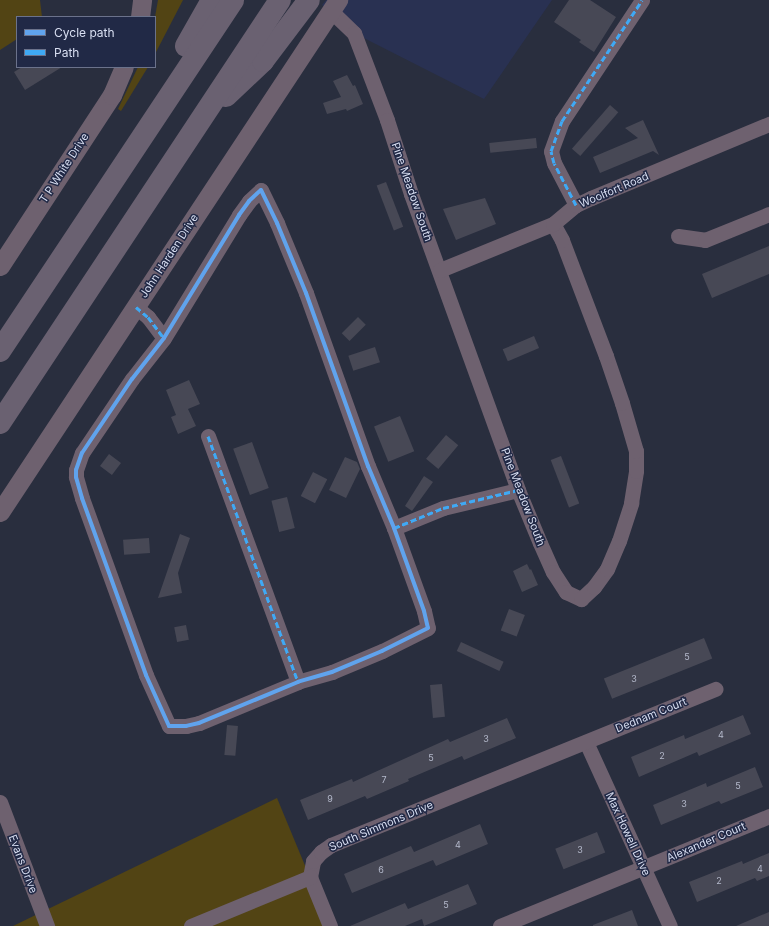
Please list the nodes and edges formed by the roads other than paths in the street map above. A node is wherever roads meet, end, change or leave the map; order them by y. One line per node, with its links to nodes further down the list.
1 (142, 0): 8 (street)
2 (212, 0): 12 (highway)
3 (233, 0): 12 (highway)
4 (280, 0): 10 (highway)
5 (308, 0): 10 (highway)
6 (642, 0): 13 (street)
7 (335, 5): 18 (street, Pine Meadow South); 19 (street, John Harden Drive)
8 (140, 16)
9 (124, 68): 17 (street, T P White Drive)
10 (199, 122): 22 (highway)
11 (769, 124): 13 (street, Woolfort Road)
12 (126, 160): 21 (highway)
13 (576, 205): 15 (street, Woolfort Road)
14 (769, 214): 16 (street)
15 (553, 224): 18 (street, Woolfort Road); 24 (street, Pine Meadow South)
16 (678, 236)
17 (0, 266)
18 (440, 270): 24 (street, Pine Meadow South)
19 (136, 307): 20 (street); 25 (street, John Harden Drive)
20 (164, 338): 26 (street); 27 (street)
21 (0, 351)
22 (0, 423)
23 (208, 436): 27 (street)
24 (518, 490): 26 (street)
25 (0, 512)
26 (394, 528): 27 (street)
27 (298, 682)
28 (716, 689): 29 (street, Dednam Court)
29 (586, 742): 32 (street, Max Howell Drive); 33 (street, South Simmons Drive)
30 (0, 802): 34 (street, Evans Drive)
31 (769, 816): 32 (street, Alexander Court)
32 (644, 868): 37 (street, Alexander Court); 38 (street, Max Howell Drive)
33 (310, 877): 35 (street); 36 (street)
34 (47, 926)
35 (192, 926)
36 (330, 926)
37 (500, 926)
38 (670, 926)

